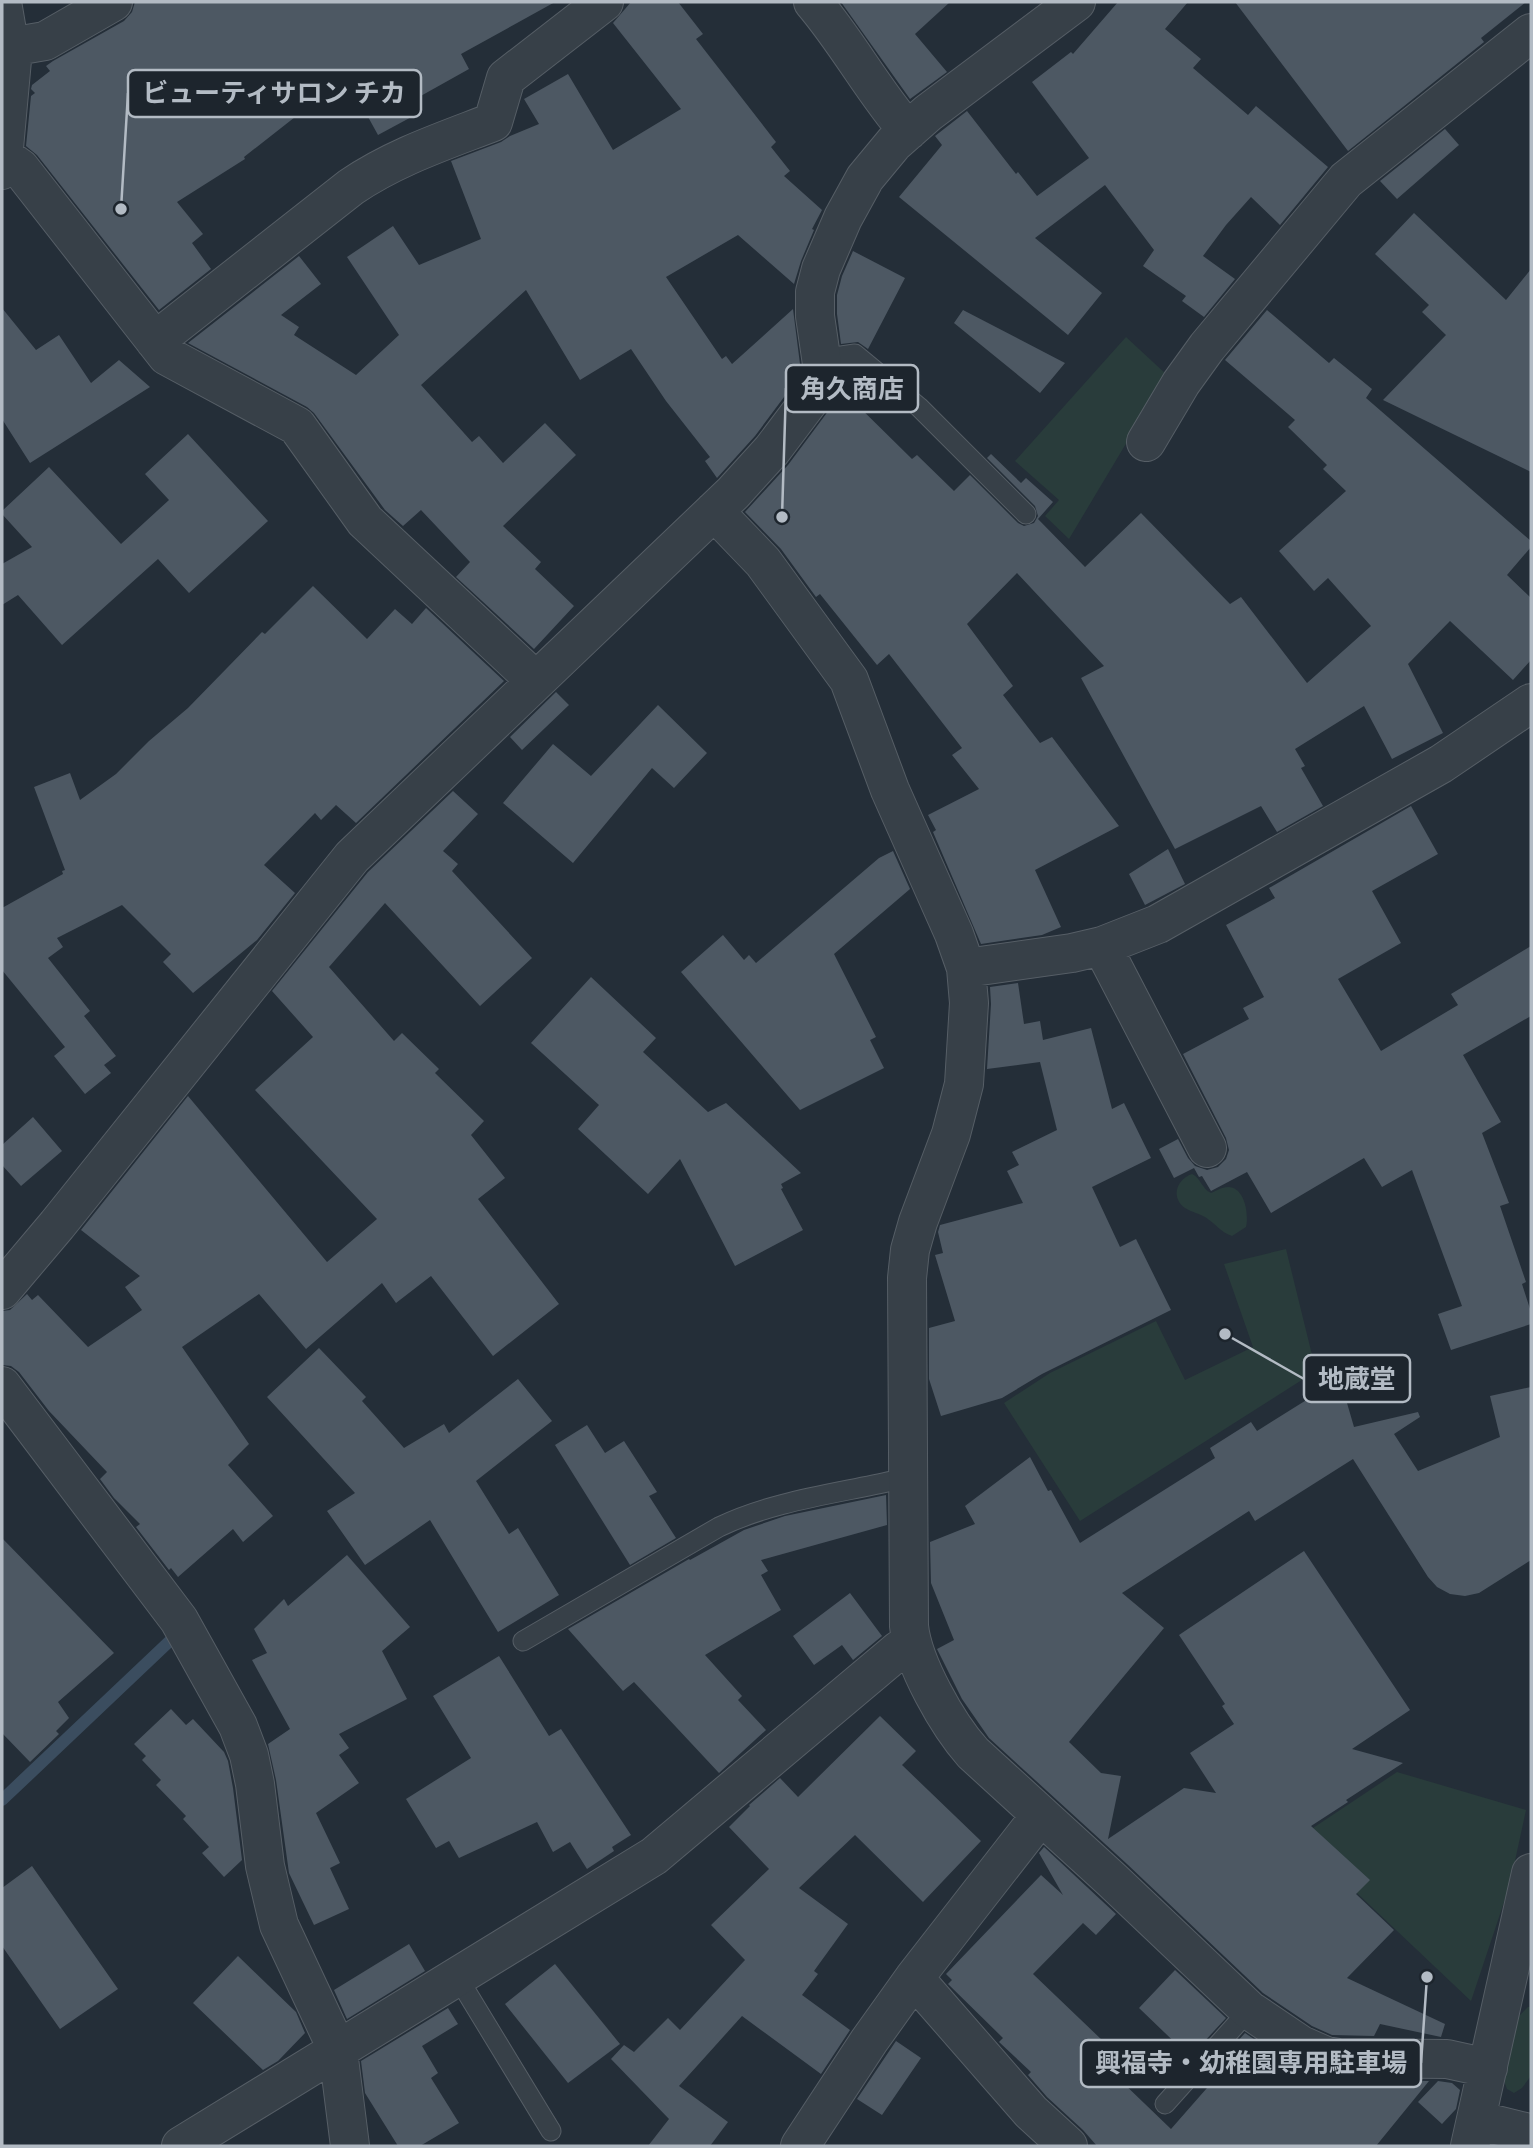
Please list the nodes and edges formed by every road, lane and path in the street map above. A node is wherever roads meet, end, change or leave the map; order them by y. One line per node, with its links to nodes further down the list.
1 (2, 2): 7 (street)
2 (113, 2): 7 (street)
3 (604, 2): 10 (street)
4 (813, 2): 8 (street)
5 (1076, 2): 8 (street)
6 (1531, 33): 12 (street)
7 (10, 47): 9 (street)
8 (908, 131): 11 (street)
9 (3, 163): 10 (street)
10 (155, 341): 15 (street)
11 (821, 359): 13 (street); 14 (lane)
12 (1146, 442)
13 (714, 511): 15 (street); 18 (street)
14 (1026, 514)
15 (536, 681): 20 (street)
16 (1531, 703): 17 (street)
17 (1102, 946): 18 (street); 19 (street)
18 (965, 968): 22 (street)
19 (1208, 1148)
20 (2, 1290)
21 (2, 1386): 30 (street)
22 (909, 1482): 23 (lane); 24 (street)
23 (523, 1642)
24 (912, 1646): 25 (street); 27 (street)
25 (1041, 1815): 28 (street); 29 (street)
26 (1531, 1873): 31 (street)
27 (458, 1978): 30 (street); 33 (lane)
28 (914, 1978): 38 (street); 39 (street)
29 (1249, 2010): 31 (street); 32 (lane)
30 (338, 2051): 36 (street); 37 (street)
31 (1488, 2068): 34 (street)
32 (1165, 2104)
33 (551, 2130)
34 (1473, 2133): 35 (street)
35 (1531, 2137)
36 (181, 2146)
37 (350, 2146)
38 (800, 2146)
39 (1068, 2146)

